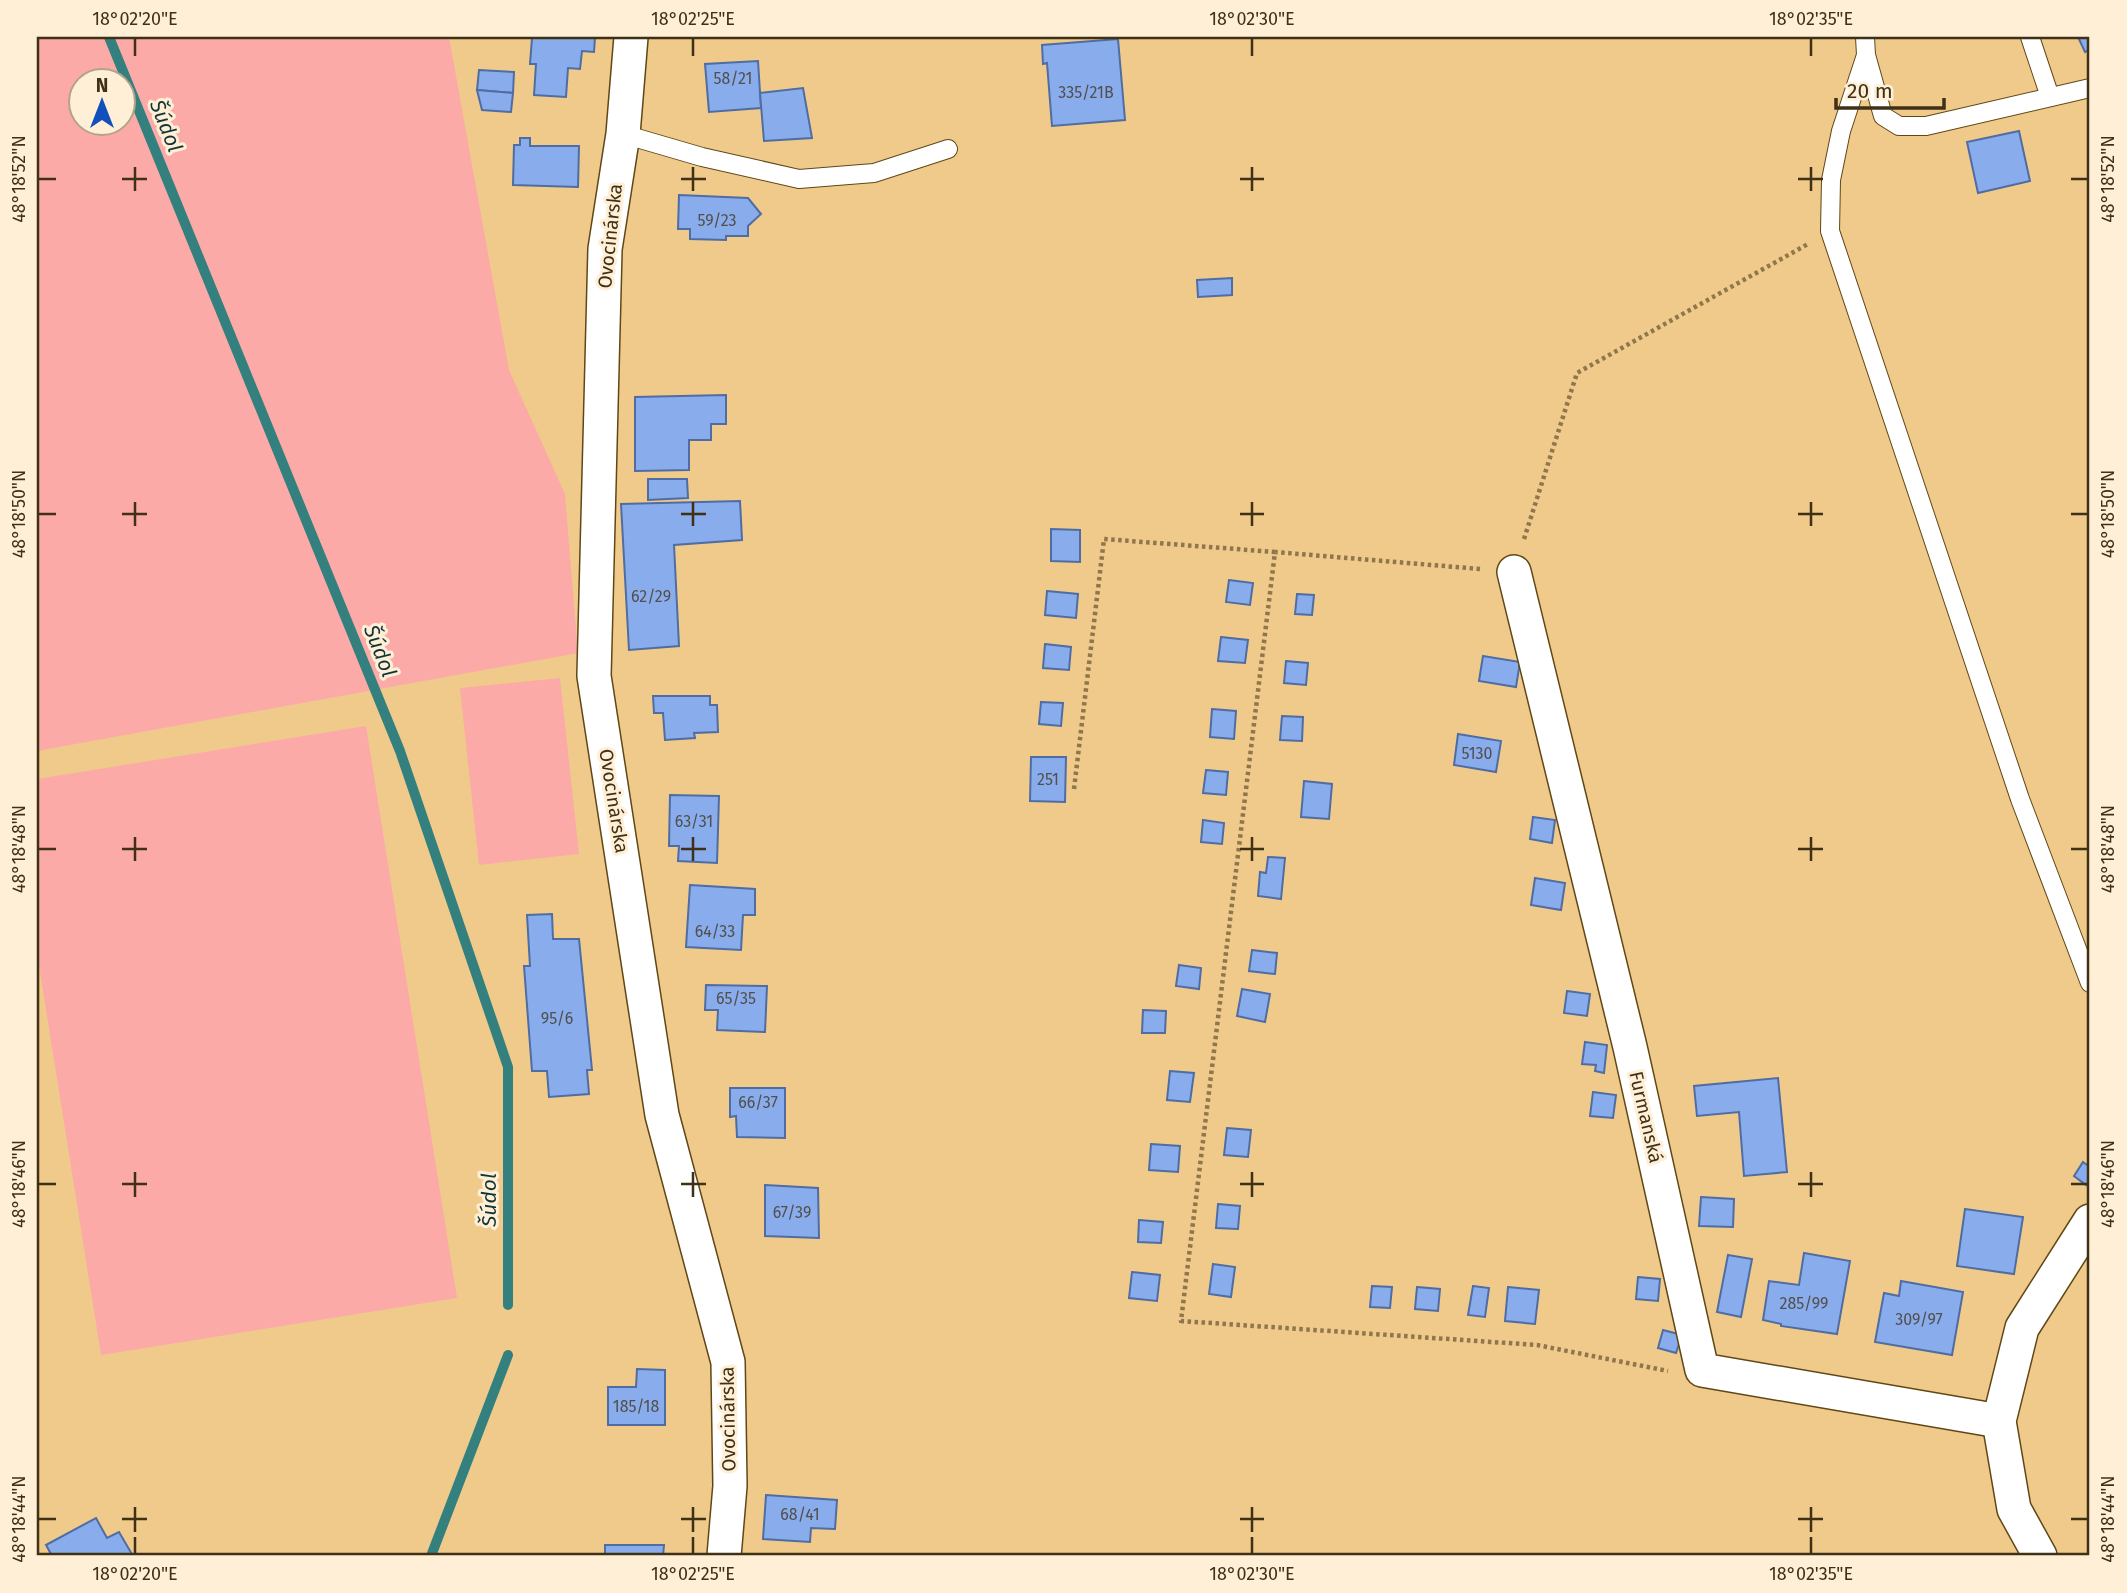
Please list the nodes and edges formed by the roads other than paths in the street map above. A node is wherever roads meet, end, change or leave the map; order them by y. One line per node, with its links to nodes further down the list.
1 (631, 37): 6 (street, Ovocinárska)
2 (2030, 37): 5 (lane)
3 (1865, 46): 5 (lane); 9 (lane)
4 (2090, 88): 5 (lane)
5 (2050, 97)
6 (623, 134): 7 (lane); 12 (street, Ovocinárska)
7 (948, 149)
8 (1514, 572): 11 (street, Furmanská)
9 (2090, 983)
10 (2090, 1221): 11 (street)
11 (1999, 1420): 13 (street)
12 (724, 1556)
13 (2040, 1556)

